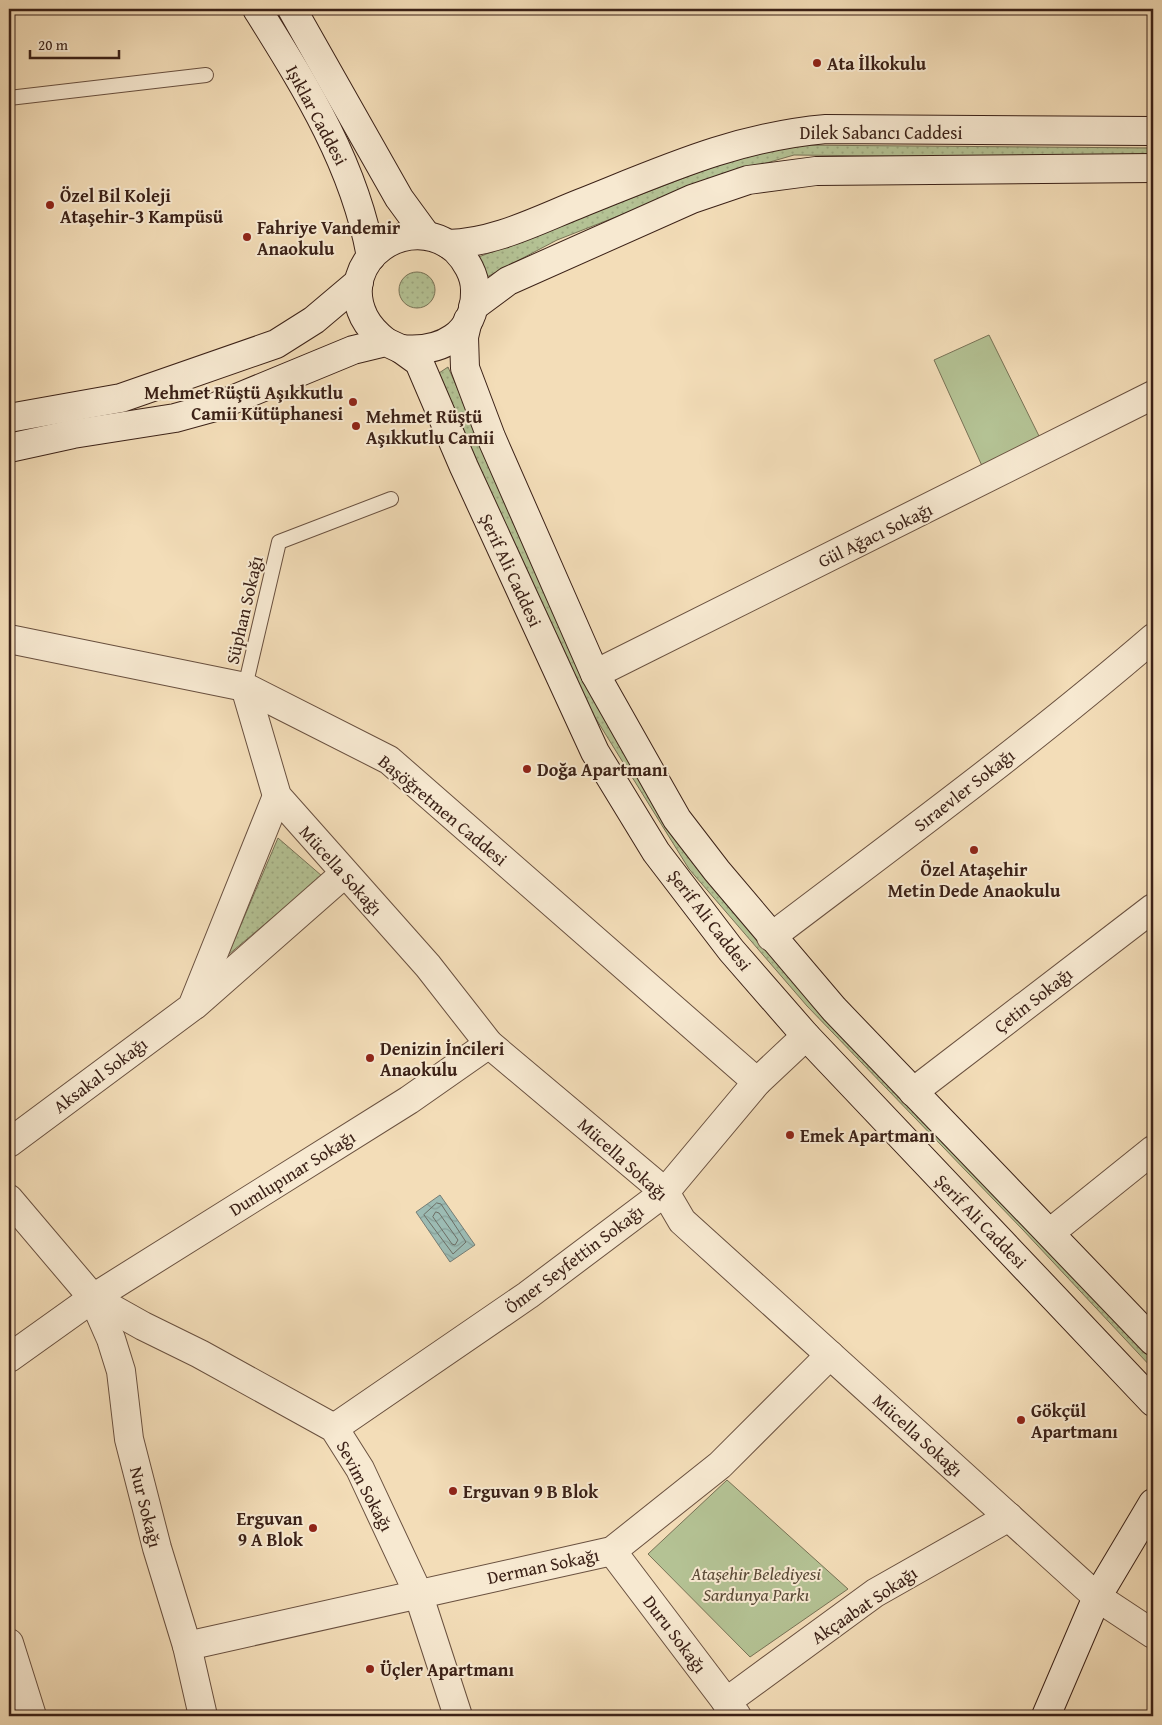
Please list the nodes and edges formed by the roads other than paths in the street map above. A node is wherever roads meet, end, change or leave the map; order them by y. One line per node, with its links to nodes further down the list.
1 (257, 9): 8 (street, Işıklar Caddesi)
2 (292, 9): 7 (street, Işıklar Caddesi)
3 (206, 75): 4 (lane)
4 (9, 98)
5 (1153, 131): 7 (street, Dilek Sabancı Caddesi)
6 (1153, 168): 10 (street, Dilek Sabancı Caddesi)
7 (437, 240): 8 (street); 10 (street, Işıklar Caddesi)
8 (371, 257): 9 (street)
9 (359, 282): 11 (street); 13 (street)
10 (471, 314): 11 (street); 18 (street, Şerif Ali Caddesi)
11 (393, 346): 14 (street); 25 (street, Şerif Ali Caddesi)
12 (1153, 395): 18 (street, Gül Ağacı Sokağı)
13 (9, 418)
14 (9, 447)
15 (391, 499): 19 (lane, Süphan Sokağı)
16 (1153, 638): 23 (street, Sıraevler Sokağı)
17 (9, 639): 19 (street, Başöğretmen Caddesi)
18 (595, 674): 23 (street, Şerif Ali Caddesi)
19 (245, 687): 20 (street, Mücella Sokağı); 27 (street, Başöğretmen Caddesi)
20 (276, 796): 21 (street, Mücella Sokağı); 24 (street)
21 (344, 874): 24 (street, Aksakal Sokağı); 26 (street, Mücella Sokağı)
22 (1153, 908): 28 (street, Çetin Sokağı)
23 (772, 937): 28 (street, Şerif Ali Caddesi)
24 (192, 1007): 29 (street, Aksakal Sokağı)
25 (806, 1036): 27 (street, Ömer Seyfettin Sokağı); 38 (street, Şerif Ali Caddesi)
26 (489, 1044): 31 (street, Mücella Sokağı); 34 (street, Dumlupınar Sokağı)
27 (757, 1082): 31 (street, Ömer Seyfettin Sokağı)
28 (914, 1092): 33 (street, Şerif Ali Caddesi)
29 (9, 1143)
30 (1153, 1150): 33 (street)
31 (665, 1192): 36 (street, Mücella Sokağı); 39 (street, Ömer Seyfettin Sokağı)
32 (9, 1199): 34 (street)
33 (1051, 1232): 35 (street, Şerif Ali Caddesi)
34 (93, 1298): 37 (street, Dumlupınar Sokağı); 39 (street, Sevim Sokağı); 47 (street, Nur Sokağı)
35 (1153, 1340)
36 (830, 1355): 41 (street, Mücella Sokağı); 42 (street, Derman Sokağı)
37 (9, 1358)
38 (1153, 1402)
39 (334, 1428): 43 (street, Sevim Sokağı)
40 (1153, 1503): 44 (street)
41 (1009, 1517): 44 (street, Mücella Sokağı); 48 (street, Akçaabat Sokağı)
42 (612, 1551): 43 (street, Derman Sokağı); 48 (street, Duru Sokağı)
43 (418, 1593): 47 (street, Derman Sokağı); 51 (street, Sevim Sokağı)
44 (1097, 1597): 45 (street, Mücella Sokağı); 52 (street)
45 (1153, 1634)
46 (9, 1643): 49 (street)
47 (187, 1646): 50 (street, Nur Sokağı)
48 (731, 1709)
49 (32, 1716)
50 (203, 1716)
51 (458, 1716)
52 (1046, 1716)

